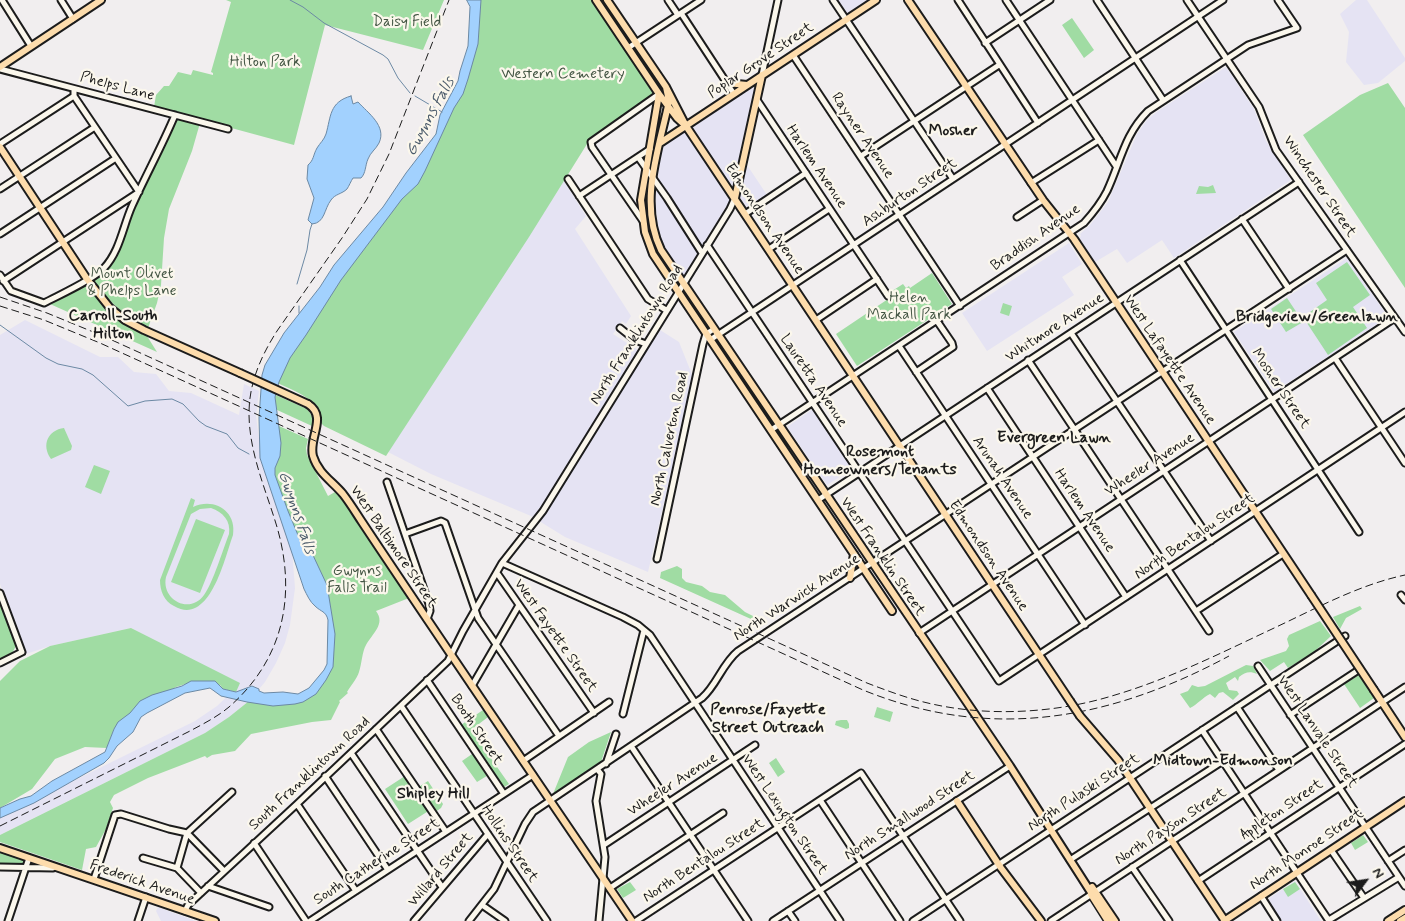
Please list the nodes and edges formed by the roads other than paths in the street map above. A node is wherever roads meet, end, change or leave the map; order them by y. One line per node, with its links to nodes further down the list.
1 (2, 0): 26 (street)
2 (61, 0): 21 (street)
3 (101, 0): 21 (main road)
4 (596, 0): 27 (main road, Edmondson Avenue)
5 (607, 0): 24 (main road, Edmondson Avenue)
6 (668, 0): 19 (street)
7 (701, 0): 19 (street)
8 (778, 0): 33 (street, North Franklintown Road)
9 (833, 0): 22 (street)
10 (876, 0): 22 (main road, Poplar Grove Street)
11 (908, 0): 36 (main road, West Lafayette Avenue)
12 (958, 0): 25 (street)
13 (1006, 0): 23 (street)
14 (1050, 0): 23 (street)
15 (1097, 0): 29 (street)
16 (1188, 0): 20 (street, Winchester Street)
17 (1223, 0): 20 (street, Ashburton Street)
18 (1278, 0): 30 (street, Braddish Avenue)
19 (679, 14): 24 (street); 34 (street)
20 (1198, 16): 29 (street, Ashburton Street); 30 (street, Winchester Street)
21 (73, 19): 26 (main road)
22 (846, 19): 28 (main road, Poplar Grove Street); 47 (street)
23 (1020, 20): 25 (street); 43 (street)
24 (636, 43): 27 (street); 37 (main road, Edmondson Avenue)
25 (985, 43): 31 (street)
26 (31, 46): 32 (main road)
27 (628, 48): 39 (main road, Edmondson Avenue)
28 (793, 55): 33 (main road, Poplar Grove Street); 57 (street, Rayner Avenue)
29 (1136, 58): 43 (street, Ashburton Street); 44 (street)
30 (1226, 58): 44 (street, Braddish Avenue); 68 (street, Winchester Street)
31 (999, 65): 36 (street); 48 (street)
32 (0, 68): 38 (street, Phelps Lane)
33 (762, 75): 35 (main road, Poplar Grove Street); 42 (main road, North Franklintown Road)
34 (727, 83): 35 (main road); 40 (street)
35 (747, 85): 40 (main road, Poplar Grove Street)
36 (966, 86): 47 (street); 54 (main road, West Lafayette Avenue)
37 (666, 87): 45 (main road, West Franklin Street); 49 (main road, Edmondson Avenue)
38 (74, 89): 41 (street); 46 (street, Phelps Lane)
39 (659, 94): 45 (main road, Edmondson Avenue); 56 (main road, West Franklin Street); 63 (street)
40 (734, 94): 49 (main road, Poplar Grove Street)
41 (74, 96): 50 (street); 55 (street)
42 (757, 100): 62 (street, Harlem Avenue); 73 (main road, North Franklintown Road)
43 (1073, 100): 48 (street, Ashburton Street); 52 (street)
44 (1163, 100): 60 (street, Braddish Avenue)
45 (668, 106): 49 (main road, Edmondson Avenue); 53 (main road, West Franklin Street)
46 (175, 115): 51 (street, Phelps Lane); 71 (street)
47 (914, 121): 57 (street); 66 (street)
48 (1038, 123): 54 (street, Ashburton Street)
49 (686, 126): 53 (main road, Poplar Grove Street); 73 (main road, Edmondson Avenue)
50 (95, 127): 59 (street); 64 (street)
51 (228, 129)
52 (1099, 140): 60 (street); 69 (street)
53 (660, 143): 65 (main road, West Franklin Street)
54 (1005, 145): 66 (street, Ashburton Street); 69 (main road, West Lafayette Avenue)
55 (0, 146): 64 (main road, West Baltimore Street)
56 (650, 149): 58 (street); 61 (main road, West Franklin Street)
57 (861, 156): 78 (street, Rayner Avenue)
58 (638, 157): 61 (street); 63 (street)
59 (116, 158): 71 (street); 75 (street)
60 (1116, 166): 82 (street, Braddish Avenue)
61 (646, 169): 65 (street); 81 (main road, West Franklin Street)
62 (806, 174): 76 (street, Harlem Avenue); 77 (street)
63 (611, 175): 72 (street); 81 (street)
64 (19, 176): 70 (street); 75 (main road, West Baltimore Street)
65 (653, 178): 89 (street); 95 (main road, West Franklin Street)
66 (953, 179): 78 (street, Ashburton Street)
67 (568, 180): 72 (street)
68 (1299, 182): 80 (street, Whitmore Avenue); 88 (street, Winchester Street)
69 (1031, 183): 74 (main road, West Lafayette Avenue)
70 (0, 189)
71 (139, 192): 84 (street); 92 (street)
72 (579, 196): 102 (street)
73 (734, 198): 77 (main road, Edmondson Avenue); 85 (street, North Franklintown Road)
74 (1043, 200): 79 (street); 82 (main road, West Lafayette Avenue)
75 (40, 208): 83 (street); 84 (main road, West Baltimore Street)
76 (829, 209): 86 (street, Harlem Avenue); 87 (street)
77 (745, 214): 87 (main road, Edmondson Avenue)
78 (899, 215): 86 (street, Ashburton Street); 101 (street, Rayner Avenue)
79 (1017, 217)
80 (1242, 219): 90 (street, Whitmore Avenue); 97 (street)
81 (643, 221): 98 (main road, West Franklin Street)
82 (1070, 233): 100 (main road, West Lafayette Avenue); 101 (street, Braddish Avenue)
83 (0, 234)
84 (62, 242): 92 (main road, West Baltimore Street); 94 (street)
85 (708, 245): 89 (street, North Franklintown Road); 103 (street, Lauretta Avenue)
86 (854, 245): 93 (street, Harlem Avenue); 96 (street, Ashburton Street)
87 (769, 249): 96 (main road, Edmondson Avenue)
88 (1347, 250): 97 (street, North Warwick Avenue); 104 (street, Winchester Street)
89 (702, 253): 95 (street, North Franklintown Road)
90 (1180, 260): 100 (street, Whitmore Avenue); 108 (street, Mosher Street)
91 (0, 275): 94 (street)
92 (87, 279): 94 (street); 170 (main road, West Baltimore Street, bridge)
93 (876, 279): 99 (street, Harlem Avenue); 105 (street)
94 (4, 280)
95 (683, 284): 98 (street, North Franklintown Road); 109 (main road, West Franklin Street)
96 (793, 285): 103 (street, Ashburton Street); 105 (main road, Edmondson Avenue)
97 (1289, 289): 108 (street, North Warwick Avenue)
98 (678, 292): 102 (street, North Franklintown Road); 112 (main road, West Franklin Street)
99 (888, 296)
100 (1116, 303): 110 (street, Whitmore Avenue); 118 (main road, West Lafayette Avenue)
101 (960, 306): 106 (street, Braddish Avenue)
102 (666, 310): 113 (street, North Franklintown Road)
103 (752, 312): 109 (street, Ashburton Street); 122 (street, Lauretta Avenue)
104 (1395, 318): 111 (street, Winchester Street); 115 (street, Wheeler Avenue)
105 (816, 320): 119 (main road, Edmondson Avenue)
106 (937, 320): 114 (street, Braddish Avenue); 117 (street)
107 (620, 328): 113 (street)
108 (1226, 330): 118 (street, North Warwick Avenue); 121 (street, Mosher Street)
109 (716, 332): 112 (street); 126 (main road, West Franklin Street)
110 (1071, 332): 116 (street, Whitmore Avenue); 123 (street)
111 (1405, 332)
112 (708, 337): 128 (main road, West Franklin Street); 152 (street, North Calverton Road)
113 (646, 344): 153 (street, North Franklintown Road)
114 (899, 346): 117 (street, Arunah Avenue); 119 (street, Braddish Avenue)
115 (1335, 358): 121 (street, Wheeler Avenue); 127 (street)
116 (1028, 360): 120 (street, Whitmore Avenue); 129 (street)
117 (916, 372): 125 (street, Arunah Avenue)
118 (1162, 372): 123 (street, North Warwick Avenue); 130 (main road, West Lafayette Avenue)
119 (853, 376): 122 (street, Braddish Avenue); 131 (main road, Edmondson Avenue)
120 (987, 388): 125 (street, Whitmore Avenue); 132 (street, Harlem Avenue)
121 (1272, 400): 130 (street, Wheeler Avenue); 134 (street, Mosher Street)
122 (813, 402): 126 (street, Braddish Avenue); 136 (street, Lauretta Avenue)
123 (1117, 402): 129 (street, North Warwick Avenue); 135 (street)
124 (1405, 412): 127 (street, North Bentalou Street)
125 (945, 415): 131 (street, Whitmore Avenue); 138 (street, Arunah Avenue)
126 (779, 425): 128 (street, Braddish Avenue); 139 (main road, West Franklin Street)
127 (1382, 428): 133 (street); 134 (street, North Bentalou Street)
128 (771, 430): 141 (main road, West Franklin Street)
129 (1075, 430): 132 (street, North Warwick Avenue); 140 (street)
130 (1209, 442): 135 (street, Wheeler Avenue); 142 (main road, West Lafayette Avenue)
131 (900, 445): 136 (street, Whitmore Avenue); 143 (main road, Edmondson Avenue)
132 (1033, 457): 138 (street, North Warwick Avenue); 144 (street, Harlem Avenue)
133 (1405, 463)
134 (1318, 470): 142 (street, North Bentalou Street); 145 (street, Mosher Street)
135 (1164, 471): 140 (street, Wheeler Avenue); 147 (street)
136 (859, 472): 139 (street, Whitmore Avenue); 148 (street, Lauretta Avenue)
137 (387, 482): 146 (street)
138 (992, 485): 143 (street, North Warwick Avenue); 150 (street, Arunah Avenue)
139 (826, 494): 141 (street, Whitmore Avenue); 154 (main road, West Franklin Street)
140 (1121, 499): 144 (street, Wheeler Avenue); 156 (street)
141 (818, 500): 149 (main road, West Franklin Street)
142 (1255, 512): 147 (street, North Bentalou Street); 151 (main road, West Lafayette Avenue)
143 (946, 515): 148 (street, North Warwick Avenue); 159 (main road, Edmondson Avenue)
144 (1080, 527): 150 (street, Wheeler Avenue); 162 (street, Harlem Avenue)
145 (1359, 532)
146 (405, 534): 166 (street); 170 (street)
147 (1211, 541): 156 (street, North Bentalou Street)
148 (905, 542): 154 (street, North Warwick Avenue); 168 (street, Lauretta Avenue)
149 (854, 553): 155 (main road, West Franklin Street); 158 (main road)
150 (1038, 554): 159 (street, Wheeler Avenue); 171 (street, Arunah Avenue)
151 (1284, 554): 169 (street); 186 (main road, West Lafayette Avenue, bridge)
152 (658, 559)
153 (502, 563): 157 (street, North Franklintown Road); 172 (street, West Lexington Street)
154 (872, 564): 155 (street, North Warwick Avenue); 163 (main road, West Franklin Street)
155 (864, 569): 158 (street, North Warwick Avenue); 163 (main road); 167 (main road, West Franklin Street)
156 (1168, 570): 162 (street, North Bentalou Street); 169 (street)
157 (497, 573): 165 (street, West Fayette Street); 166 (street, North Franklintown Road)
158 (850, 578): 187 (street, North Warwick Avenue)
159 (993, 584): 168 (street, Wheeler Avenue); 177 (main road, Edmondson Avenue)
160 (0, 593): 178 (street)
161 (1401, 595): 164 (street)
162 (1126, 597): 171 (street, North Bentalou Street)
163 (897, 600): 174 (main road, West Franklin Street)
164 (1405, 600)
165 (519, 605): 175 (street); 190 (street, West Fayette Street)
166 (476, 609): 175 (street); 176 (street, North Franklintown Road)
167 (892, 611)
168 (952, 611): 174 (street, Wheeler Avenue); 181 (street, Lauretta Avenue)
169 (1196, 611): 173 (street)
170 (426, 619): 176 (main road, West Baltimore Street)
171 (1085, 625): 177 (street, North Bentalou Street)
172 (644, 630): 187 (street, West Lexington Street); 191 (street)
173 (1209, 631)
174 (919, 633): 207 (main road, West Franklin Street)
175 (496, 644): 183 (street); 196 (street)
176 (450, 655): 180 (street, South Franklintown Road); 183 (main road, West Baltimore Street)
177 (1039, 655): 181 (street, North Bentalou Street); 212 (main road, Edmondson Avenue, bridge)
178 (0, 663)
179 (1258, 666): 182 (street, West Lanvale Street)
180 (427, 680): 188 (street, South Franklintown Road); 216 (street, Booth Street)
181 (999, 681)
182 (1270, 684): 189 (street, North Pulaski Street); 192 (street, West Lanvale Street); 192 (street, North Pulaski Street)
183 (472, 686): 204 (main road, West Baltimore Street)
184 (1405, 687): 186 (street, North Payson Street)
185 (609, 702): 190 (street)
186 (1382, 702): 197 (main road, West Lafayette Avenue); 201 (street, North Payson Street)
187 (695, 704): 199 (street, North Warwick Avenue); 203 (street, West Lexington Street)
188 (401, 706): 193 (street, South Franklintown Road); 224 (street, Hollins Street)
189 (1237, 707): 194 (street, North Pulaski Street); 209 (street)
190 (594, 713): 196 (street)
191 (623, 714)
192 (1290, 715): 201 (street, West Lanvale Street)
193 (376, 729): 202 (street, South Franklintown Road); 229 (street)
194 (1202, 730): 205 (street); 212 (street, North Pulaski Street)
195 (616, 734): 206 (street)
196 (559, 736): 204 (street)
197 (1405, 737)
198 (1405, 744): 213 (street, Appleton Street)
199 (631, 746): 206 (street, North Warwick Avenue); 221 (street)
200 (755, 746): 203 (street, Wheeler Avenue)
201 (1313, 748): 209 (street, North Payson Street); 213 (street, West Lanvale Street)
202 (351, 753): 211 (street, South Franklintown Road); 239 (street)
203 (733, 760): 221 (street, Wheeler Avenue); 227 (street, West Lexington Street)
204 (523, 761): 210 (main road, West Baltimore Street)
205 (1223, 761): 215 (street); 223 (street)
206 (606, 764): 208 (street, North Warwick Avenue)
207 (1010, 766): 218 (street, North Smallwood Street); 228 (main road, West Franklin Street)
208 (597, 769): 219 (street, North Warwick Avenue); 237 (street)
209 (1279, 770): 215 (street, North Payson Street)
210 (533, 775): 216 (street, South Catherine Street); 219 (main road, West Baltimore Street)
211 (325, 776): 222 (street, South Franklintown Road); 254 (street)
212 (1129, 778): 223 (main road, Edmondson Avenue); 228 (street, North Pulaski Street)
213 (1339, 787): 226 (street, West Lanvale Street); 231 (street, Appleton Street)
214 (232, 792): 230 (street)
215 (1244, 793): 231 (street); 235 (street, North Payson Street)
216 (504, 794): 224 (street, South Catherine Street)
217 (820, 800): 227 (street, North Bentalou Street); 234 (street, North Bentalou Street); 247 (street)
218 (956, 800): 234 (street, North Smallwood Street); 248 (main road)
219 (550, 801): 246 (street, North Warwick Avenue); 260 (main road, West Baltimore Street)
220 (1405, 801): 226 (main road, North Monroe Street)
221 (669, 802): 233 (street); 237 (street, Wheeler Avenue)
222 (297, 804): 236 (street, South Franklintown Road); 266 (street)
223 (1150, 809): 235 (main road, Edmondson Avenue); 244 (street)
224 (474, 813): 229 (street, South Catherine Street); 232 (street, Hollins Street)
225 (723, 813): 233 (street)
226 (1365, 827): 240 (main road, North Monroe Street); 245 (street, West Lanvale Street)
227 (778, 828): 255 (street, North Bentalou Street); 267 (street, West Lexington Street)
228 (1051, 829): 244 (main road, West Franklin Street); 248 (street, North Pulaski Street)
229 (446, 832): 239 (street, South Catherine Street)
230 (187, 833): 253 (street); 256 (street); 259 (street)
231 (1271, 833): 257 (street); 261 (street, Appleton Street)
232 (488, 834): 246 (street, Hollins Street); 264 (street, Willard Street)
233 (691, 835): 255 (street); 265 (street)
234 (903, 836): 247 (street, North Smallwood Street); 273 (street)
235 (1172, 841): 250 (street, North Payson Street); 261 (main road, Edmondson Avenue)
236 (254, 843): 256 (street, South Franklintown Road); 283 (street)
237 (604, 845): 260 (street)
238 (0, 848): 242 (main road, Frederick Avenue)
239 (418, 850): 254 (street, South Catherine Street); 264 (street)
240 (1331, 850): 257 (main road, North Monroe Street); 272 (street)
241 (1405, 850): 245 (street)
242 (30, 858): 251 (street); 252 (main road, Frederick Avenue)
243 (143, 858): 253 (street)
244 (1070, 860): 269 (main road, West Franklin Street)
245 (1388, 861): 258 (street, West Lanvale Street)
246 (507, 862): 274 (street, North Warwick Avenue); 287 (street, Hollins Street)
247 (862, 863): 267 (street, North Smallwood Street); 294 (street)
248 (998, 865): 273 (street, North Pulaski Street); 297 (main road)
249 (0, 866): 251 (street, Frederick Avenue)
250 (1132, 867): 269 (street, North Payson Street); 302 (street)
251 (26, 868): 252 (street, Frederick Avenue); 280 (street)
252 (61, 868): 259 (main road, Frederick Avenue)
253 (177, 868): 268 (street)
254 (388, 870): 266 (street, South Catherine Street)
255 (714, 870): 289 (street, North Bentalou Street); 290 (street)
256 (224, 872): 262 (street, South Franklintown Road)
257 (1297, 872): 270 (main road, North Monroe Street); 305 (street)
258 (1398, 876): 263 (street, West Lanvale Street); 272 (street)
259 (94, 879): 271 (main road, Frederick Avenue)
260 (604, 879): 265 (main road, West Baltimore Street); 288 (street)
261 (1198, 881): 303 (main road, Edmondson Avenue)
262 (208, 886): 268 (street, South Franklintown Road); 275 (street)
263 (1405, 886)
264 (442, 887): 284 (street, Willard Street)
265 (610, 888): 289 (main road, West Baltimore Street)
266 (356, 890): 283 (street, South Catherine Street)
267 (820, 891): 278 (street, North Smallwood Street); 293 (street, West Lexington Street)
268 (201, 893): 277 (street, South Franklintown Road)
269 (1093, 893): 298 (street, North Payson Street); 299 (highway); 300 (highway); 301 (main road, West Franklin Street)
270 (1261, 896): 303 (main road, North Monroe Street); 304 (street)
271 (146, 897): 277 (main road, Frederick Avenue); 281 (street)
272 (1364, 898): 305 (street)
273 (946, 899): 295 (street, North Pulaski Street); 296 (street)
274 (482, 905): 285 (street, North Warwick Avenue); 286 (street)
275 (269, 907)
276 (1405, 910): 306 (main road)
277 (185, 911): 282 (main road, Frederick Avenue)
278 (788, 911): 291 (street, North Smallwood Street); 292 (street)
279 (1405, 918): 307 (main road)
280 (8, 921)
281 (138, 921)
282 (215, 921)
283 (308, 921)
284 (414, 921)
285 (468, 921)
286 (505, 921)
287 (546, 921)
288 (599, 921)
289 (634, 921)
290 (748, 921)
291 (773, 921)
292 (795, 921)
293 (840, 921)
294 (900, 921)
295 (913, 921)
296 (960, 921)
297 (1041, 921)
298 (1051, 921)
299 (1105, 921)
300 (1109, 921)
301 (1115, 921)
302 (1169, 921)
303 (1224, 921)
304 (1277, 921)
305 (1329, 921)
306 (1388, 921)
307 (1400, 921)

